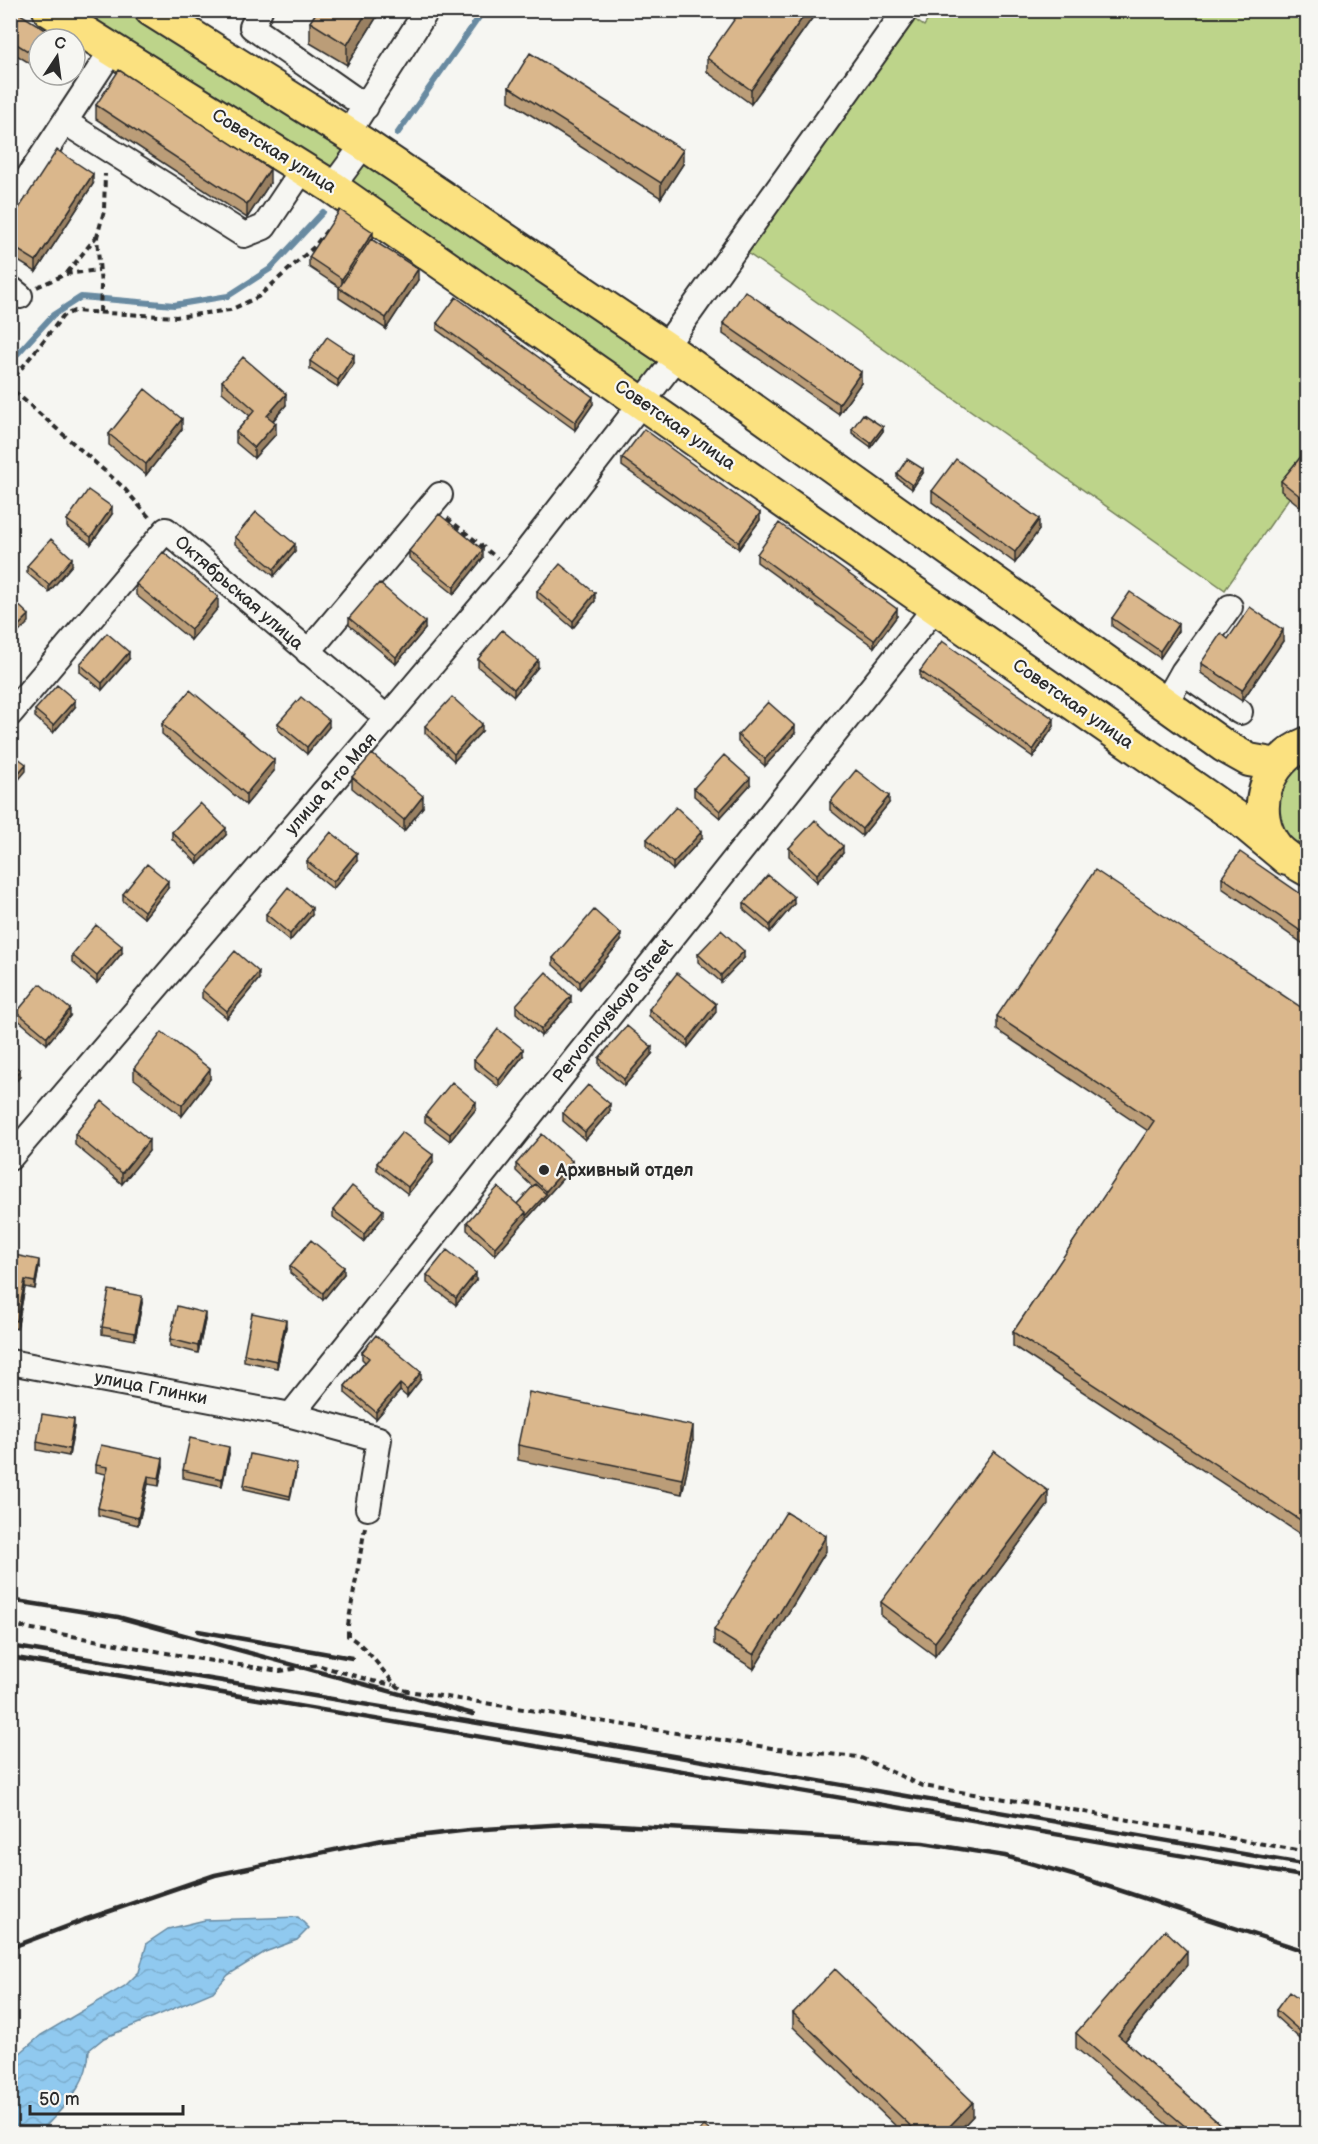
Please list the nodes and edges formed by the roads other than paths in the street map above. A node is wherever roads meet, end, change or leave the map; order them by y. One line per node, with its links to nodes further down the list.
1 (49, 10): 6 (main road, Советская улица)
2 (260, 10): 7 (street)
3 (427, 10): 7 (street)
4 (157, 12): 9 (main road, Советская улица)
5 (903, 14): 13 (street, улица 9-го Мая)
6 (112, 51): 8 (street); 10 (main road, Советская улица)
7 (366, 107): 9 (street)
8 (65, 122): 10 (street); 12 (street)
9 (356, 139): 11 (street); 13 (main road, Советская улица)
10 (303, 169): 11 (main road, Советская улица)
11 (341, 193): 14 (main road, Советская улица)
12 (10, 205)
13 (672, 351): 14 (street, улица 9-го Мая); 20 (main road, Советская улица)
14 (642, 401): 17 (main road, Советская улица); 23 (street, улица 9-го Мая)
15 (435, 500): 18 (street)
16 (1230, 607): 19 (street)
17 (935, 608): 25 (main road, Советская улица); 28 (street, Pervomayskaya Street)
18 (308, 652): 22 (street, Октябрьская улица); 23 (street, Октябрьская улица)
19 (1183, 672): 20 (street); 21 (street)
20 (1165, 704): 24 (main road, Советская улица)
21 (1240, 712)
22 (10, 714)
23 (387, 718): 26 (street, улица 9-го Мая)
24 (1297, 747): 25 (main road, Советская улица)
25 (1298, 864)
26 (10, 1158)
27 (10, 1362): 28 (street, улица Глинки)
28 (291, 1415): 29 (street, улица Глинки)
29 (369, 1509)

